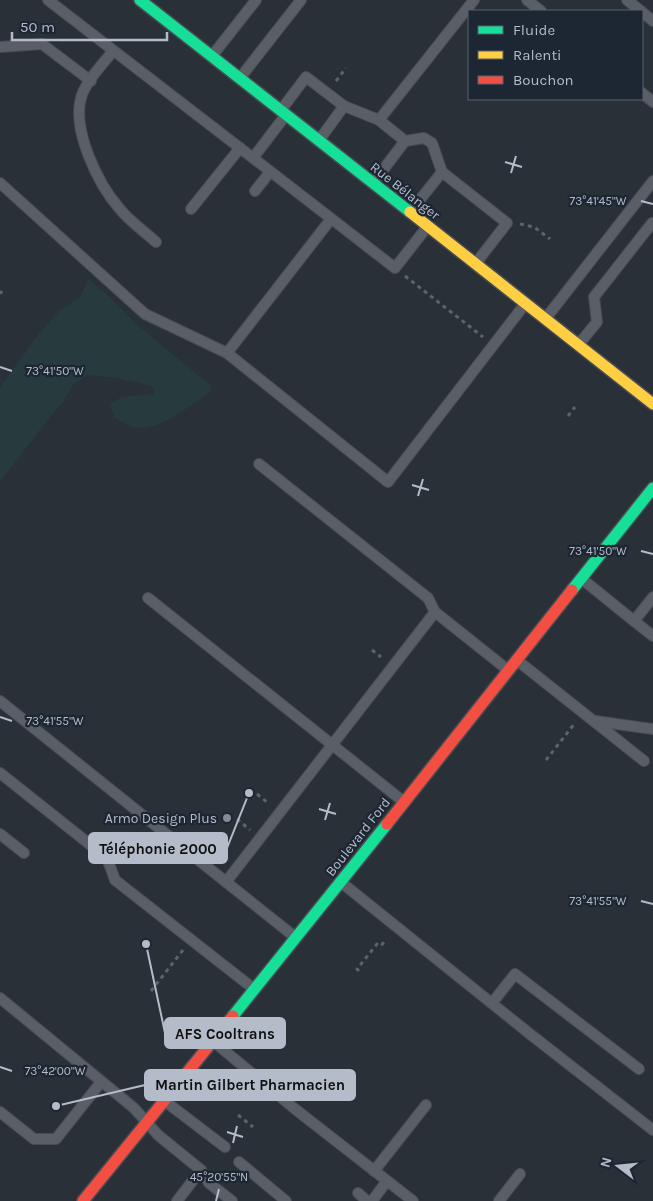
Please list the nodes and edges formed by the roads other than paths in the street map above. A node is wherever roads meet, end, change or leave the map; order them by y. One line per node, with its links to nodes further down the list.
1 (48, 0): 11 (lane)
2 (140, 0): 12 (street, Rue Bélanger)
3 (256, 0): 12 (lane)
4 (301, 0): 13 (lane)
5 (474, 0): 19 (lane)
6 (527, 0): 8 (lane)
7 (627, 0): 9 (lane)
8 (540, 10)
9 (639, 10)
10 (0, 46): 14 (lane)
11 (114, 50): 14 (lane); 22 (lane)
12 (211, 57): 13 (street, Rue Bélanger)
13 (239, 79): 18 (street, Rue Bélanger)
14 (91, 81): 35 (lane)
15 (643, 94): 16 (lane)
16 (653, 102)
17 (344, 106): 18 (lane); 19 (lane); 20 (lane)
18 (283, 114): 20 (street, Rue Bélanger); 23 (lane)
19 (379, 120): 21 (lane)
20 (318, 141): 28 (street, Rue Bélanger)
21 (405, 142): 25 (lane); 28 (lane)
22 (240, 148): 23 (lane); 30 (lane)
23 (252, 158): 24 (lane)
24 (270, 172): 29 (lane); 32 (lane)
25 (442, 172): 31 (lane); 36 (lane)
26 (653, 181): 38 (lane)
27 (0, 183): 40 (lane)
28 (372, 183): 31 (street, Rue Bélanger)
29 (255, 191)
30 (191, 209)
31 (410, 213): 34 (street, Rue Bélanger)
32 (331, 219): 34 (lane); 40 (lane)
33 (652, 223): 39 (lane)
34 (427, 227): 36 (street, Rue Bélanger)
35 (156, 242)
36 (475, 264): 37 (street, Rue Bélanger)
37 (525, 304): 38 (street, Rue Bélanger); 40 (lane)
38 (545, 319): 39 (street, Rue Bélanger)
39 (578, 345): 41 (street, Rue Bélanger)
40 (227, 353)
41 (653, 404)
42 (259, 464): 47 (lane)
43 (653, 488): 44 (street, Boulevard Ford)
44 (581, 579): 48 (lane); 50 (street, Boulevard Ford)
45 (653, 597): 48 (lane)
46 (148, 598): 55 (lane)
47 (435, 612): 51 (lane); 55 (lane)
48 (634, 621): 49 (lane)
49 (653, 636)
50 (517, 660): 51 (street, Boulevard Ford); 53 (lane)
51 (509, 670): 58 (street, Boulevard Ford)
52 (0, 701): 61 (lane)
53 (594, 720): 54 (lane); 56 (lane)
54 (653, 728)
55 (332, 744): 58 (lane); 61 (lane)
56 (644, 761)
57 (0, 773): 64 (lane)
58 (405, 803): 62 (street, Boulevard Ford)
59 (0, 834): 60 (lane)
60 (24, 853)
61 (226, 882): 63 (lane)
62 (341, 882): 63 (street, Boulevard Ford); 66 (lane)
63 (296, 939): 64 (street, Boulevard Ford)
64 (255, 990): 67 (street, Boulevard Ford)
65 (0, 998): 69 (lane)
66 (492, 1003): 68 (lane); 74 (lane)
67 (213, 1041): 70 (street, Boulevard Ford); 78 (lane)
68 (639, 1068)
69 (101, 1082): 72 (lane); 73 (lane)
70 (165, 1101): 73 (street, Boulevard Ford); 75 (lane)
71 (426, 1105): 78 (lane)
72 (0, 1112)
73 (148, 1122): 77 (lane); 82 (street, Boulevard Ford)
74 (653, 1130)
75 (225, 1147)
76 (239, 1162): 85 (lane)
77 (201, 1170): 83 (lane); 84 (lane)
78 (374, 1171): 80 (lane)
79 (520, 1174): 89 (lane)
80 (387, 1181): 87 (lane); 88 (lane)
81 (358, 1194): 86 (lane)
82 (84, 1201)
83 (177, 1201)
84 (232, 1201)
85 (286, 1201)
86 (367, 1201)
87 (372, 1201)
88 (413, 1201)
89 (499, 1201)

